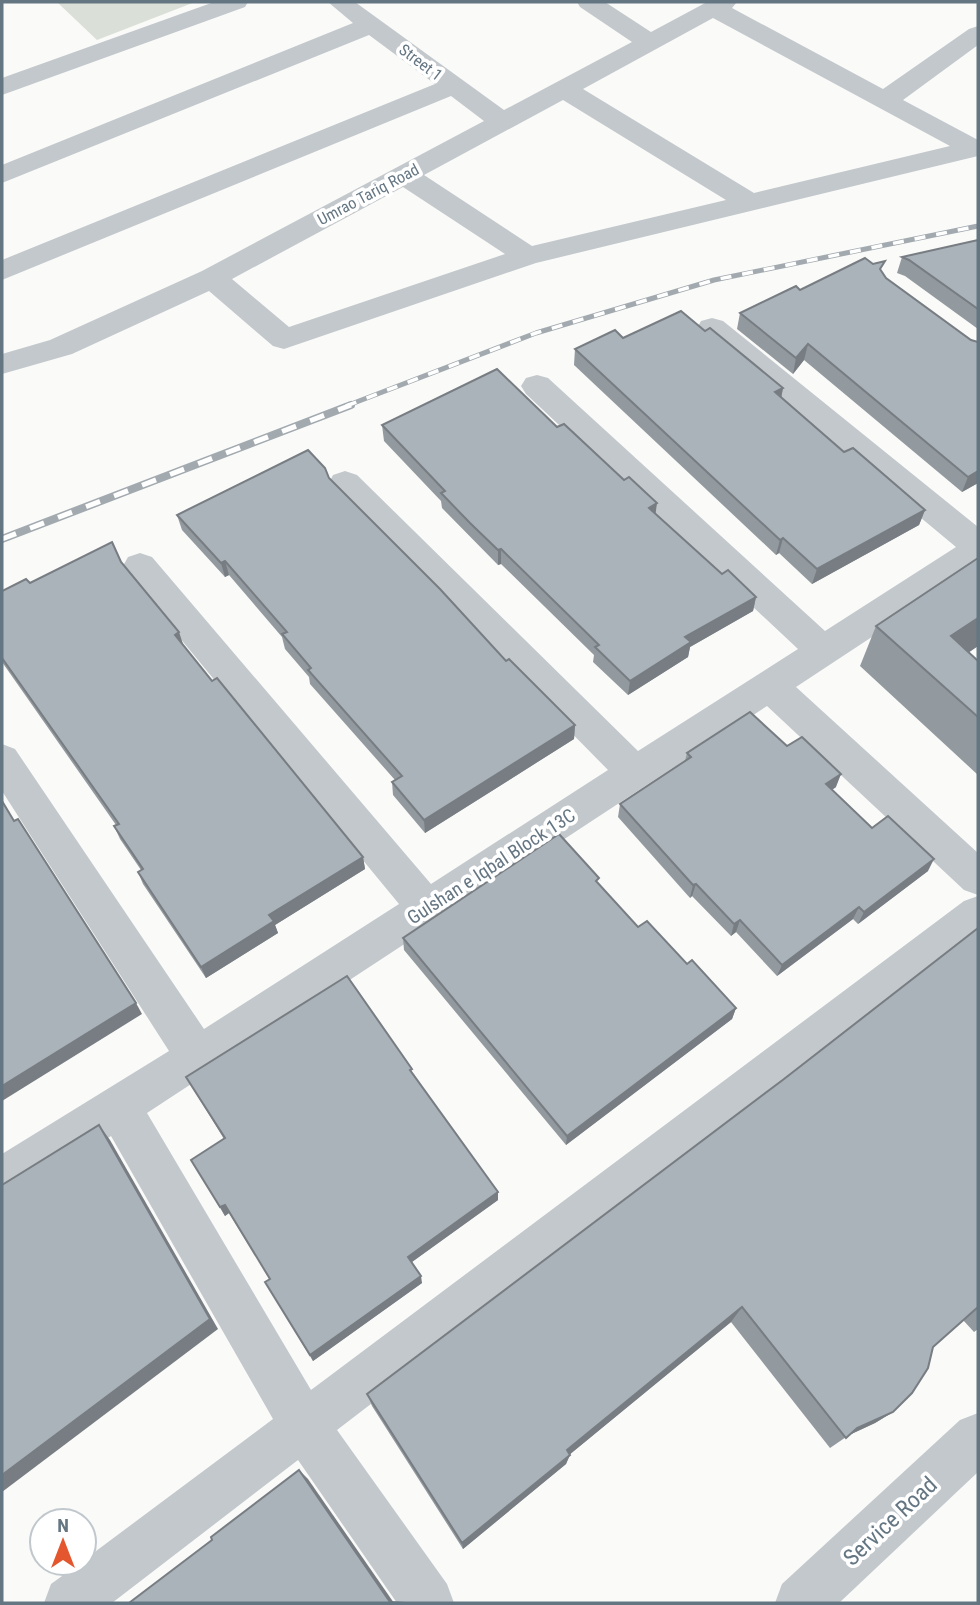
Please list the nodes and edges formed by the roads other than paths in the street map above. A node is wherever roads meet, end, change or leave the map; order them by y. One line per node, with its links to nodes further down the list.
1 (236, 2): 9 (street)
2 (340, 2): 5 (street, Street 1)
3 (589, 2): 7 (street)
4 (719, 5): 7 (street, Umrao Tariq Road); 11 (street)
5 (371, 25): 8 (street, Street 1); 14 (street)
6 (978, 34): 11 (street)
7 (649, 43): 10 (street, Umrao Tariq Road)
8 (452, 86): 12 (street, Street 1); 18 (street)
9 (2, 87)
10 (564, 89): 12 (street, Umrao Tariq Road); 16 (street)
11 (885, 100): 13 (street)
12 (503, 121): 15 (street, Umrao Tariq Road)
13 (976, 148): 16 (street)
14 (2, 175)
15 (404, 175): 17 (street); 19 (street, Umrao Tariq Road)
16 (748, 202): 17 (street)
17 (528, 256): 19 (street)
18 (2, 271)
19 (212, 278): 21 (street, Umrao Tariq Road)
20 (712, 328): 24 (street)
21 (2, 364)
22 (537, 386): 26 (street)
23 (345, 483): 29 (street)
24 (978, 548): 26 (street, Gulshan e Iqbal Block 13C)
25 (140, 566): 31 (street)
26 (822, 650): 27 (street, Gulshan e Iqbal Block 13C)
27 (769, 685): 29 (street, Gulshan e Iqbal Block 13C); 30 (street)
28 (2, 760): 33 (street)
29 (635, 772): 31 (street, Gulshan e Iqbal Block 13C)
30 (978, 878)
31 (427, 908): 33 (street, Gulshan e Iqbal Block 13C)
32 (978, 914): 36 (street)
33 (198, 1057): 34 (street, Gulshan e Iqbal Block 13C)
34 (119, 1108): 35 (street, Gulshan e Iqbal Block 13C); 36 (street)
35 (2, 1179)
36 (305, 1427): 38 (street); 39 (street)
37 (978, 1438): 40 (street, Service Road)
38 (70, 1603)
39 (428, 1603)
40 (801, 1603)

